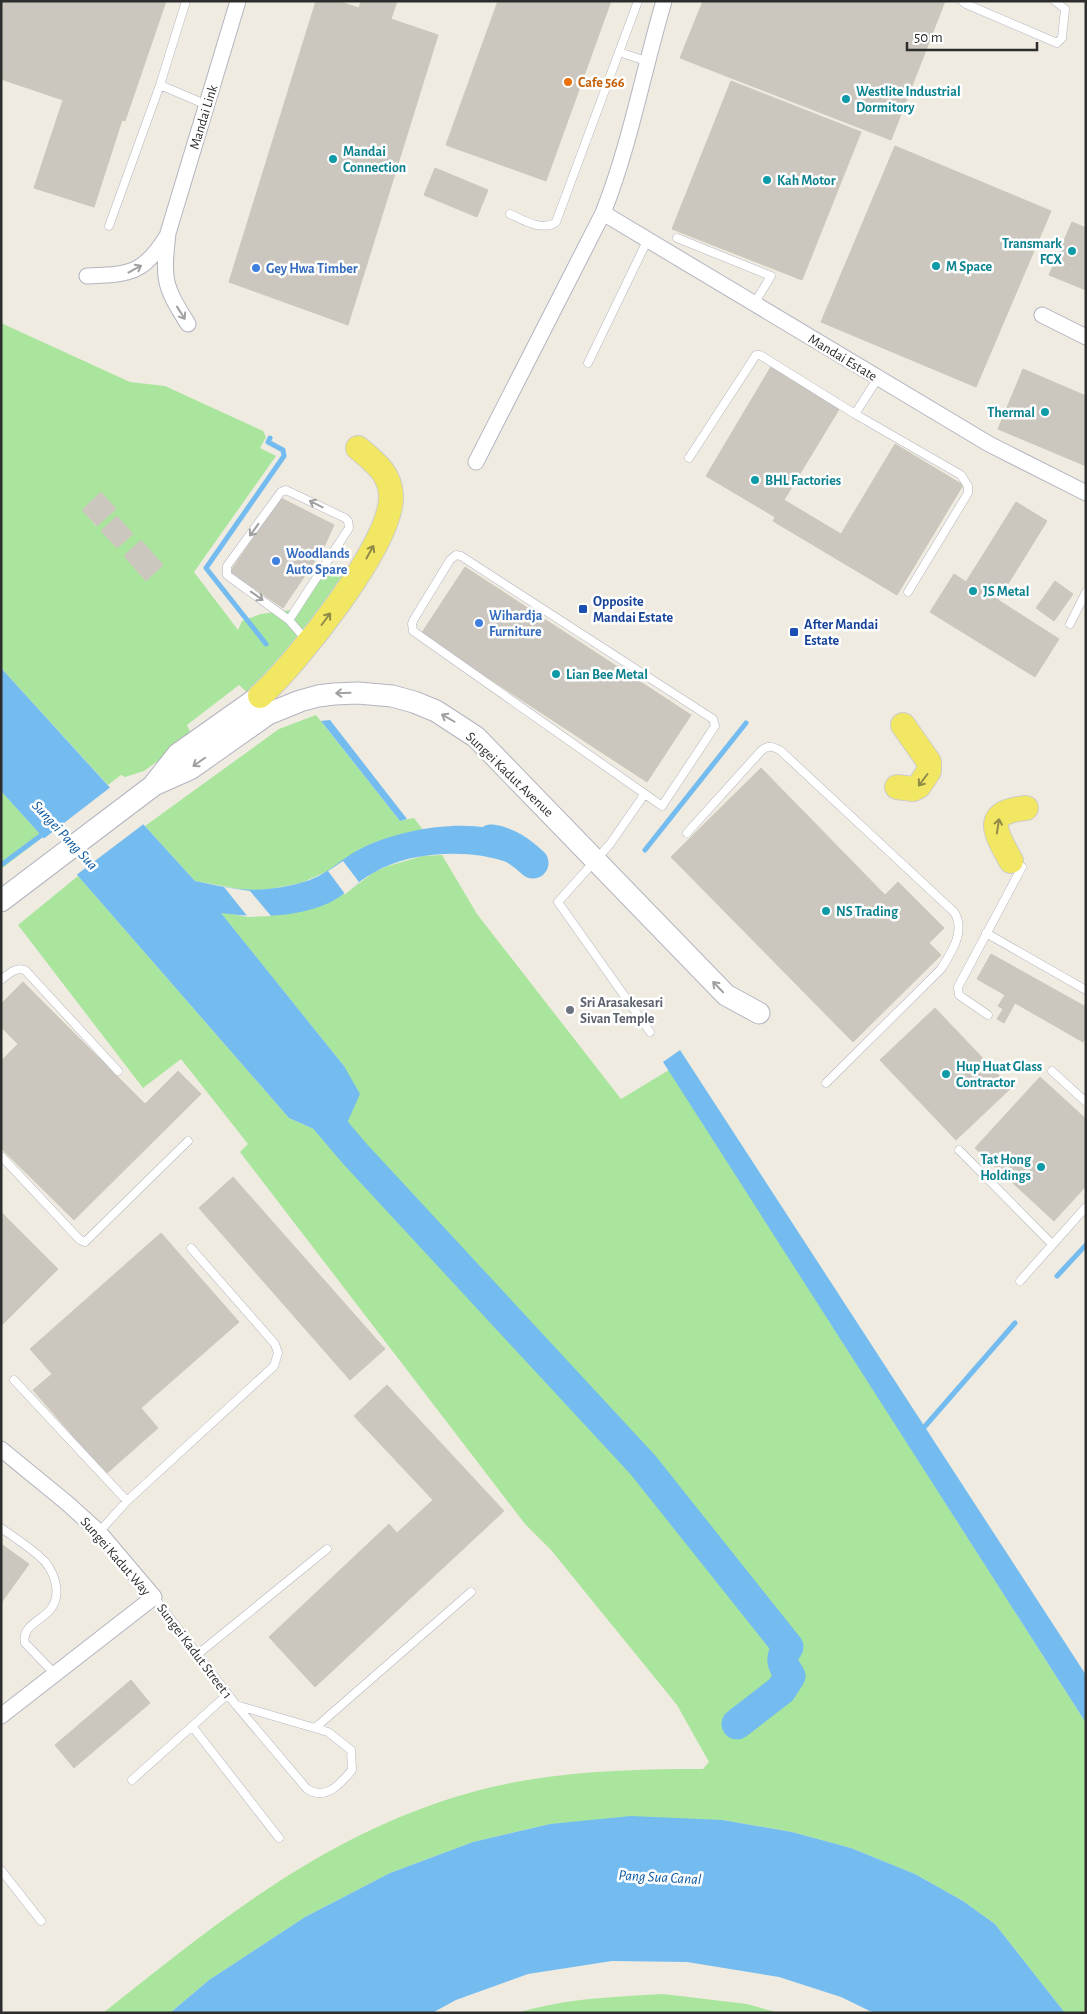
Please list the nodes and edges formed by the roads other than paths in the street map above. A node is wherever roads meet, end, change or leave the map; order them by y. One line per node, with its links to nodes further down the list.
1 (186, 1): 9 (lane)
2 (238, 1): 10 (street, Mandai Link)
3 (638, 1): 7 (lane)
4 (664, 1): 8 (street)
5 (962, 1): 6 (lane)
6 (1056, 1)
7 (619, 52): 8 (lane); 12 (lane)
8 (646, 61): 11 (street)
9 (160, 85): 10 (lane); 13 (lane)
10 (207, 105): 14 (street, Mandai Link)
11 (603, 213): 16 (street, Mandai Estate); 27 (street)
12 (510, 214)
13 (109, 226)
14 (168, 233): 17 (street, Mandai Link, one-way to 14); 20 (street, Mandai Link, one-way to 20)
15 (677, 238): 18 (lane)
16 (648, 240): 18 (street, Mandai Estate); 22 (lane)
17 (87, 276)
18 (754, 304): 23 (street, Mandai Estate)
19 (1042, 315): 21 (street)
20 (188, 324)
21 (1086, 337)
22 (588, 363)
23 (878, 378): 24 (lane); 28 (street, Mandai Estate)
24 (855, 414): 26 (lane); 29 (lane)
25 (358, 448): 33 (main road, one-way to 25)
26 (689, 458)
27 (476, 462)
28 (1086, 493)
29 (908, 592)
30 (1086, 592): 32 (lane)
31 (289, 620): 31 (lane, one-way to 31); 33 (lane)
32 (1070, 624)
33 (308, 643): 34 (main road)
34 (260, 696): 37 (street, Sungei Kadut Avenue)
35 (903, 725): 36 (main road, one-way to 36)
36 (897, 787)
37 (146, 791): 41 (street, Sungei Kadut Avenue, one-way to 37); 43 (street, Sungei Kadut Avenue)
38 (644, 795): 38 (lane); 41 (lane)
39 (1026, 808): 42 (main road, one-way to 39)
40 (687, 833): 52 (lane)
41 (596, 860): 47 (street, Sungei Kadut Avenue, one-way to 41); 49 (lane)
42 (1017, 864): 44 (lane)
43 (1, 901)
44 (986, 933): 46 (lane); 48 (lane)
45 (1, 980): 50 (lane)
46 (1086, 990)
47 (759, 1013)
48 (988, 1015)
49 (650, 1032)
50 (118, 1071)
51 (1052, 1071): 53 (lane)
52 (826, 1083)
53 (1086, 1102)
54 (188, 1140): 56 (lane)
55 (959, 1150): 58 (lane)
56 (1, 1156)
57 (1086, 1207): 58 (lane)
58 (1052, 1244): 60 (lane)
59 (191, 1248): 63 (lane)
60 (1020, 1282)
61 (14, 1380): 63 (lane)
62 (1, 1449): 65 (street, Sungei Kadut Way)
63 (127, 1501): 65 (lane)
64 (1, 1528): 70 (lane)
65 (99, 1532): 68 (street, Sungei Kadut Way)
66 (327, 1549): 69 (lane)
67 (471, 1592): 75 (lane)
68 (154, 1597): 69 (lane, Sungei Kadut Street 1); 70 (street, Sungei Kadut Way)
69 (198, 1654): 71 (lane, Sungei Kadut Street 1)
70 (55, 1674): 73 (street, Sungei Kadut Way)
71 (228, 1694): 72 (lane, Sungei Kadut Street 1); 74 (lane)
72 (236, 1705): 75 (lane, Sungei Kadut Street 1); 75 (lane, Sungei Kadut Street 1)
73 (1, 1716)
74 (192, 1726): 76 (lane); 77 (lane)
75 (315, 1728)
76 (132, 1780)
77 (279, 1838)
78 (1, 1870): 79 (lane)
79 (40, 1921)

